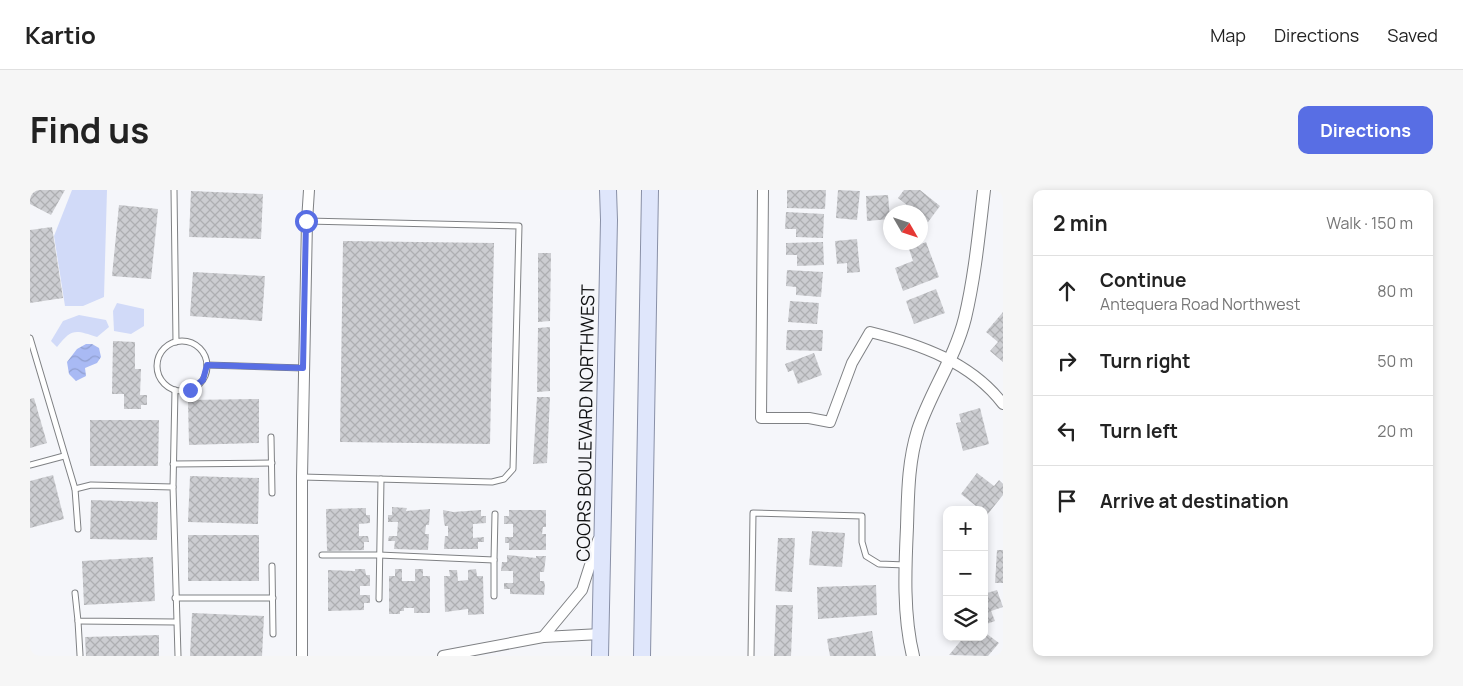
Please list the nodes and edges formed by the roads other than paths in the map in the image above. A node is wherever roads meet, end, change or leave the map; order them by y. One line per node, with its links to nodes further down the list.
1 (174, 190): 9 (lane)
2 (309, 190): 7 (street)
3 (608, 190): 27 (main road, COORS BOULEVARD NORTHWEST)
4 (650, 190): 48 (main road)
5 (763, 190): 10 (street)
6 (984, 190): 10 (street)
7 (306, 221): 12 (street); 21 (lane)
8 (30, 338): 16 (lane)
9 (176, 342): 11 (lane); 13 (lane)
10 (951, 361): 14 (street); 31 (street)
11 (207, 365): 12 (lane); 13 (lane)
12 (303, 368): 20 (street)
13 (175, 390): 18 (lane)
14 (1003, 404)
15 (272, 437): 17 (lane)
16 (64, 456): 19 (lane); 23 (lane)
17 (272, 463): 18 (lane); 24 (lane)
18 (173, 464): 22 (lane)
19 (30, 465)
20 (302, 477): 21 (lane); 45 (street)
21 (381, 479): 29 (lane)
22 (173, 487): 23 (lane); 35 (lane)
23 (75, 488): 26 (lane)
24 (272, 493)
25 (494, 514): 30 (lane)
26 (78, 528)
27 (602, 528): 41 (main road, COORS BOULEVARD NORTHWEST); 42 (street)
28 (322, 555): 29 (lane)
29 (380, 555): 30 (lane); 37 (lane)
30 (494, 560): 34 (lane)
31 (906, 565): 49 (lane); 50 (street)
32 (272, 566): 36 (lane)
33 (75, 593): 38 (lane)
34 (494, 596)
35 (175, 598): 36 (lane); 39 (lane)
36 (273, 598): 40 (lane)
37 (379, 599)
38 (78, 621): 39 (lane); 43 (lane)
39 (175, 622): 44 (lane)
40 (273, 634)
41 (601, 634): 42 (street); 47 (main road, COORS BOULEVARD NORTHWEST)
42 (542, 637): 46 (street)
43 (80, 654)
44 (178, 656)
45 (302, 656)
46 (443, 656)
47 (600, 656)
48 (642, 656)
49 (751, 656)
50 (913, 656)

